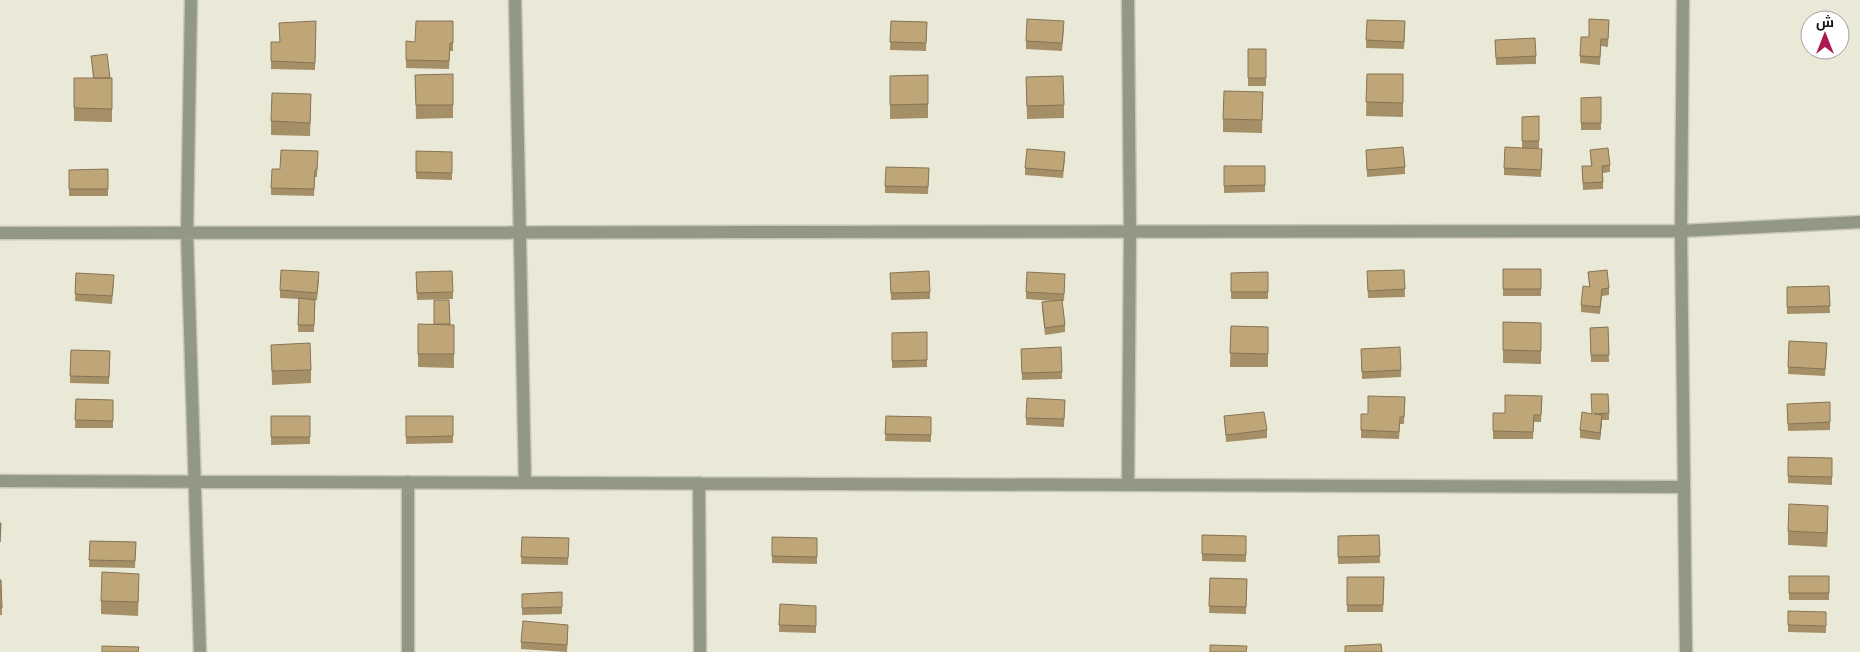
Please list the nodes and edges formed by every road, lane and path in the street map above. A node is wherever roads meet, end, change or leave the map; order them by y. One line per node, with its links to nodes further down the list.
1 (191, 0): 8 (street)
2 (515, 0): 10 (street)
3 (1128, 0): 9 (street)
4 (1683, 0): 6 (street)
5 (1860, 222): 6 (street)
6 (1681, 230): 9 (street); 17 (street)
7 (0, 233): 8 (street)
8 (187, 233): 10 (street); 12 (street)
9 (1130, 233): 10 (street); 16 (street)
10 (520, 234): 14 (street)
11 (0, 481): 12 (street)
12 (194, 482): 13 (street); 18 (street)
13 (408, 482): 14 (street); 19 (street)
14 (525, 483): 15 (street)
15 (699, 483): 16 (street); 20 (street)
16 (1128, 485): 17 (street)
17 (1683, 487): 21 (street)
18 (200, 652)
19 (408, 652)
20 (700, 652)
21 (1686, 652)

